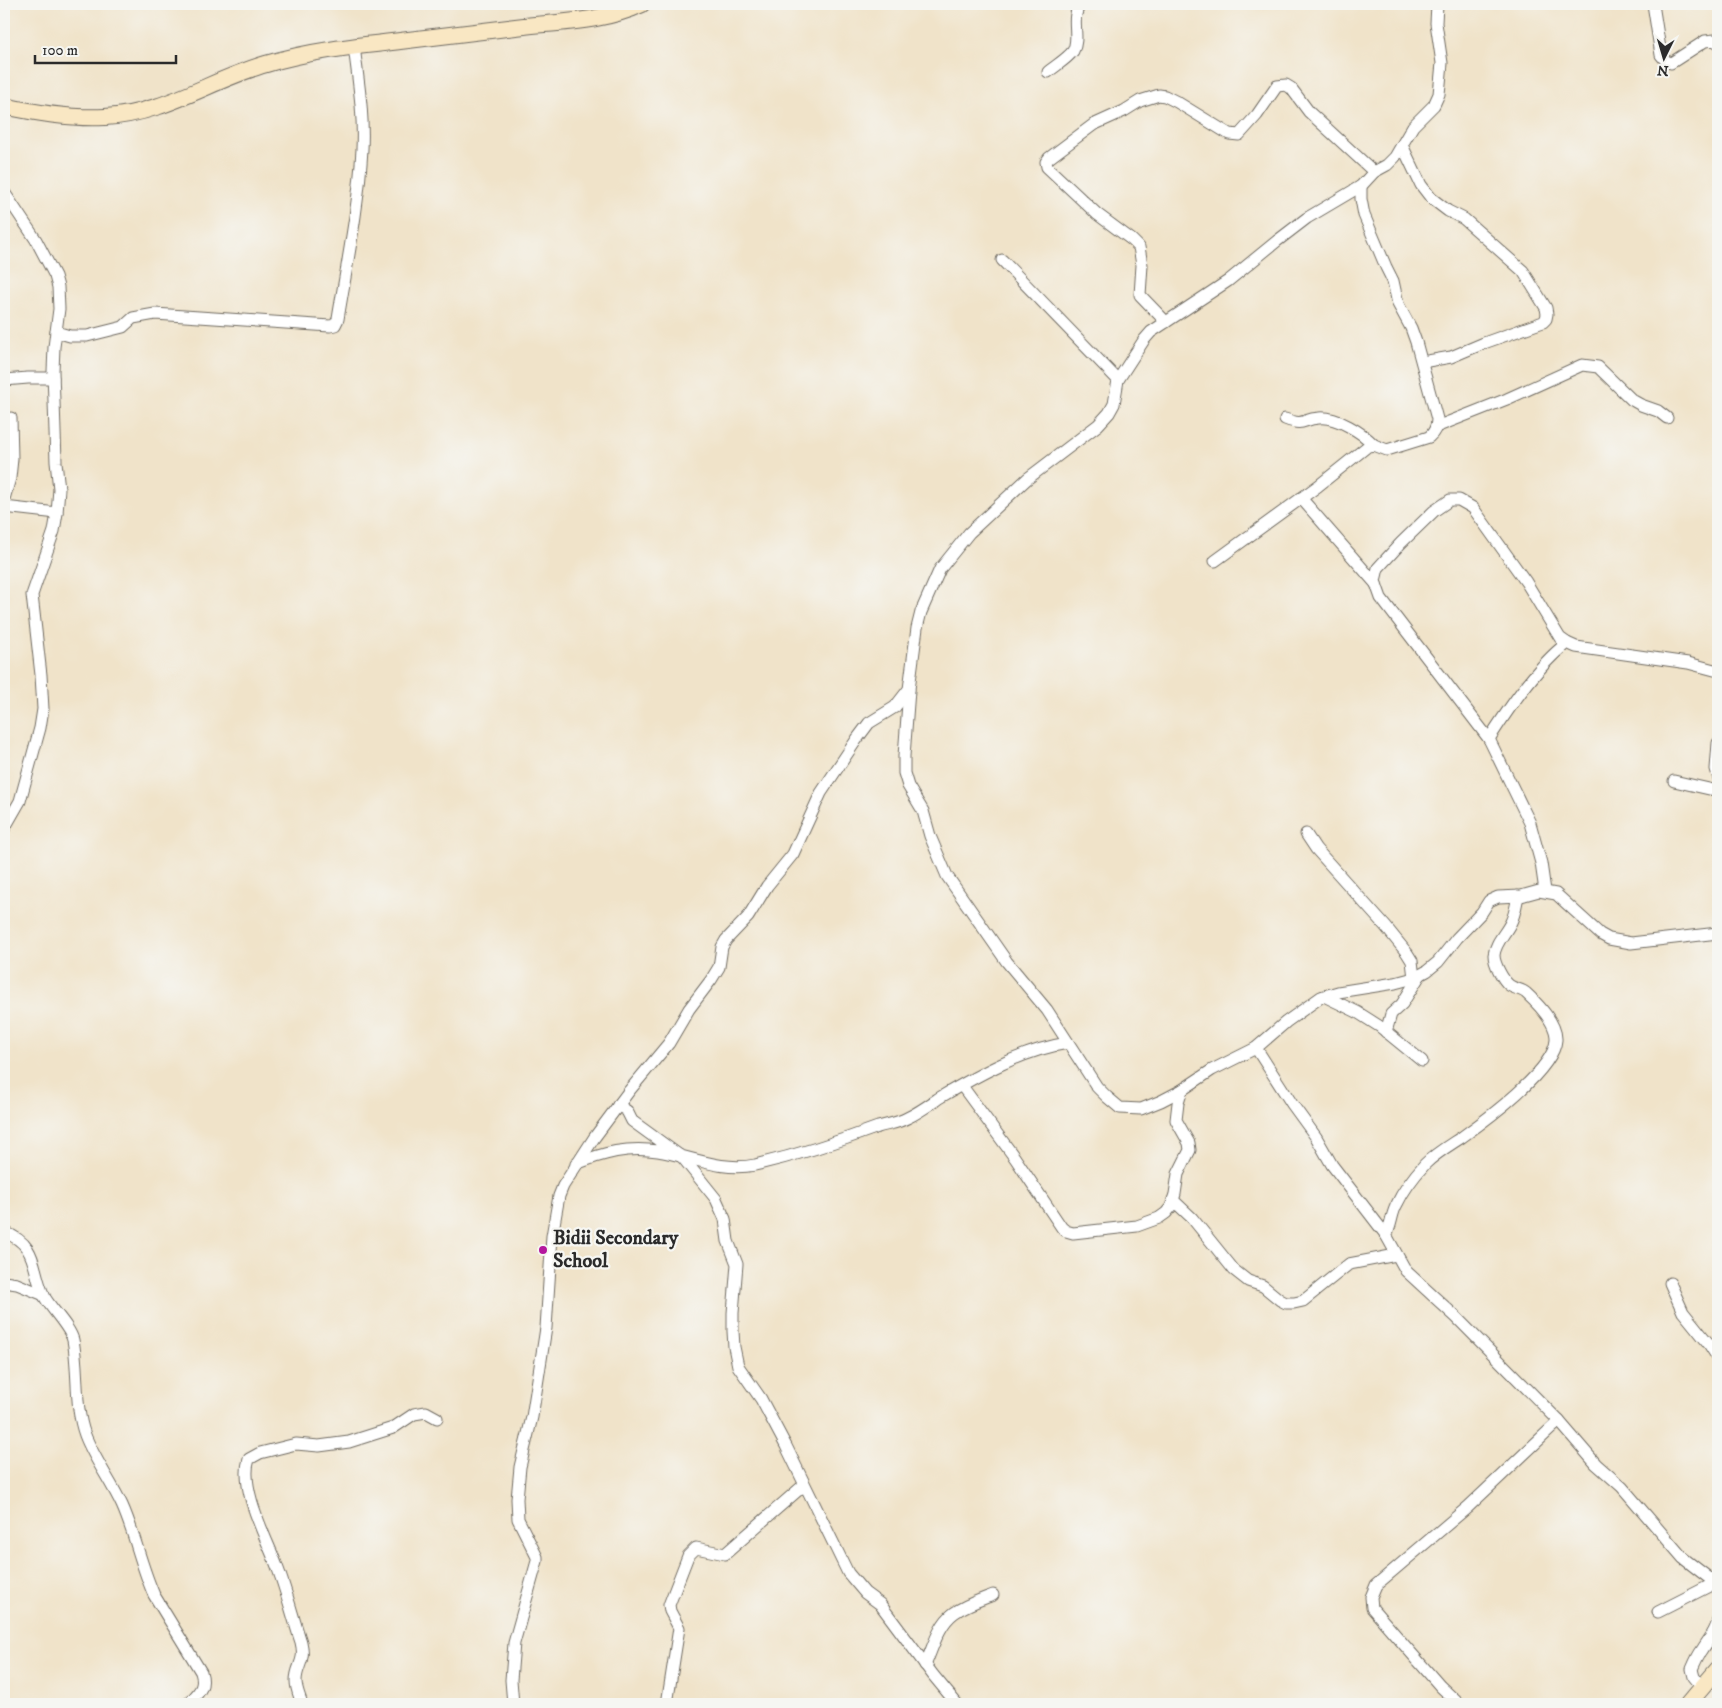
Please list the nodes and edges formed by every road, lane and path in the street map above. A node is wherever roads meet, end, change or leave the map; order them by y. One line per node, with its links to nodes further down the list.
1 (642, 4): 6 (main road)
2 (1081, 4): 7 (street)
3 (1437, 4): 9 (street)
4 (1653, 4): 5 (street)
5 (1718, 43)
6 (354, 46): 8 (main road); 15 (street)
7 (1048, 72)
8 (4, 107)
9 (1402, 145): 10 (street); 16 (street)
10 (1374, 172): 11 (street); 14 (street)
11 (1362, 186): 14 (street); 16 (street)
12 (4, 192): 15 (street)
13 (1002, 260): 19 (street)
14 (1166, 322): 19 (street)
15 (56, 332): 17 (street)
16 (1422, 362): 23 (street)
17 (54, 378): 18 (street); 28 (street)
18 (4, 380)
19 (1118, 380): 33 (street)
20 (11, 418): 26 (street)
21 (1667, 418): 23 (street)
22 (1285, 419): 24 (street)
23 (1436, 427): 24 (street)
24 (1374, 445): 25 (street)
25 (1301, 498): 29 (street); 30 (street)
26 (4, 499)
27 (4, 508): 28 (street)
28 (57, 514): 39 (street)
29 (1215, 561)
30 (1376, 584): 31 (street); 34 (street)
31 (1568, 644): 32 (street); 34 (street)
32 (1718, 671)
33 (909, 689): 47 (street); 52 (street)
34 (1489, 740): 41 (street)
35 (1718, 743): 36 (street)
36 (1718, 776)
37 (1674, 781): 38 (street)
38 (1718, 791)
39 (4, 829)
40 (1306, 834): 44 (street)
41 (1545, 891): 42 (street); 43 (street)
42 (1518, 896): 44 (street); 57 (street)
43 (1718, 933)
44 (1417, 976): 45 (street); 46 (street)
45 (1324, 996): 46 (street); 48 (street)
46 (1386, 1032): 49 (street)
47 (1068, 1043): 50 (street); 51 (street)
48 (1256, 1048): 51 (street); 57 (street)
49 (1422, 1061)
50 (962, 1086): 53 (street); 55 (street)
51 (1182, 1090): 55 (street)
52 (618, 1105): 53 (street); 54 (street)
53 (683, 1158): 54 (street); 65 (street)
54 (576, 1164): 75 (street)
55 (1173, 1200): 58 (street)
56 (4, 1232): 61 (street)
57 (1386, 1236): 58 (street)
58 (1396, 1255): 64 (street)
59 (4, 1282): 61 (street)
60 (1670, 1283): 62 (street)
61 (44, 1295): 73 (street)
62 (1718, 1358)
63 (437, 1418): 74 (street)
64 (1559, 1421): 66 (street); 78 (street)
65 (804, 1485): 70 (street); 76 (street)
66 (1717, 1584): 68 (street)
67 (993, 1595): 70 (street)
68 (1658, 1612)
69 (1718, 1620): 72 (street)
70 (926, 1665): 77 (street)
71 (1718, 1669): 72 (main road)
72 (1703, 1688): 79 (main road)
73 (188, 1704)
74 (302, 1704)
75 (513, 1704)
76 (667, 1704)
77 (958, 1704)
78 (1459, 1704)
79 (1688, 1704)

